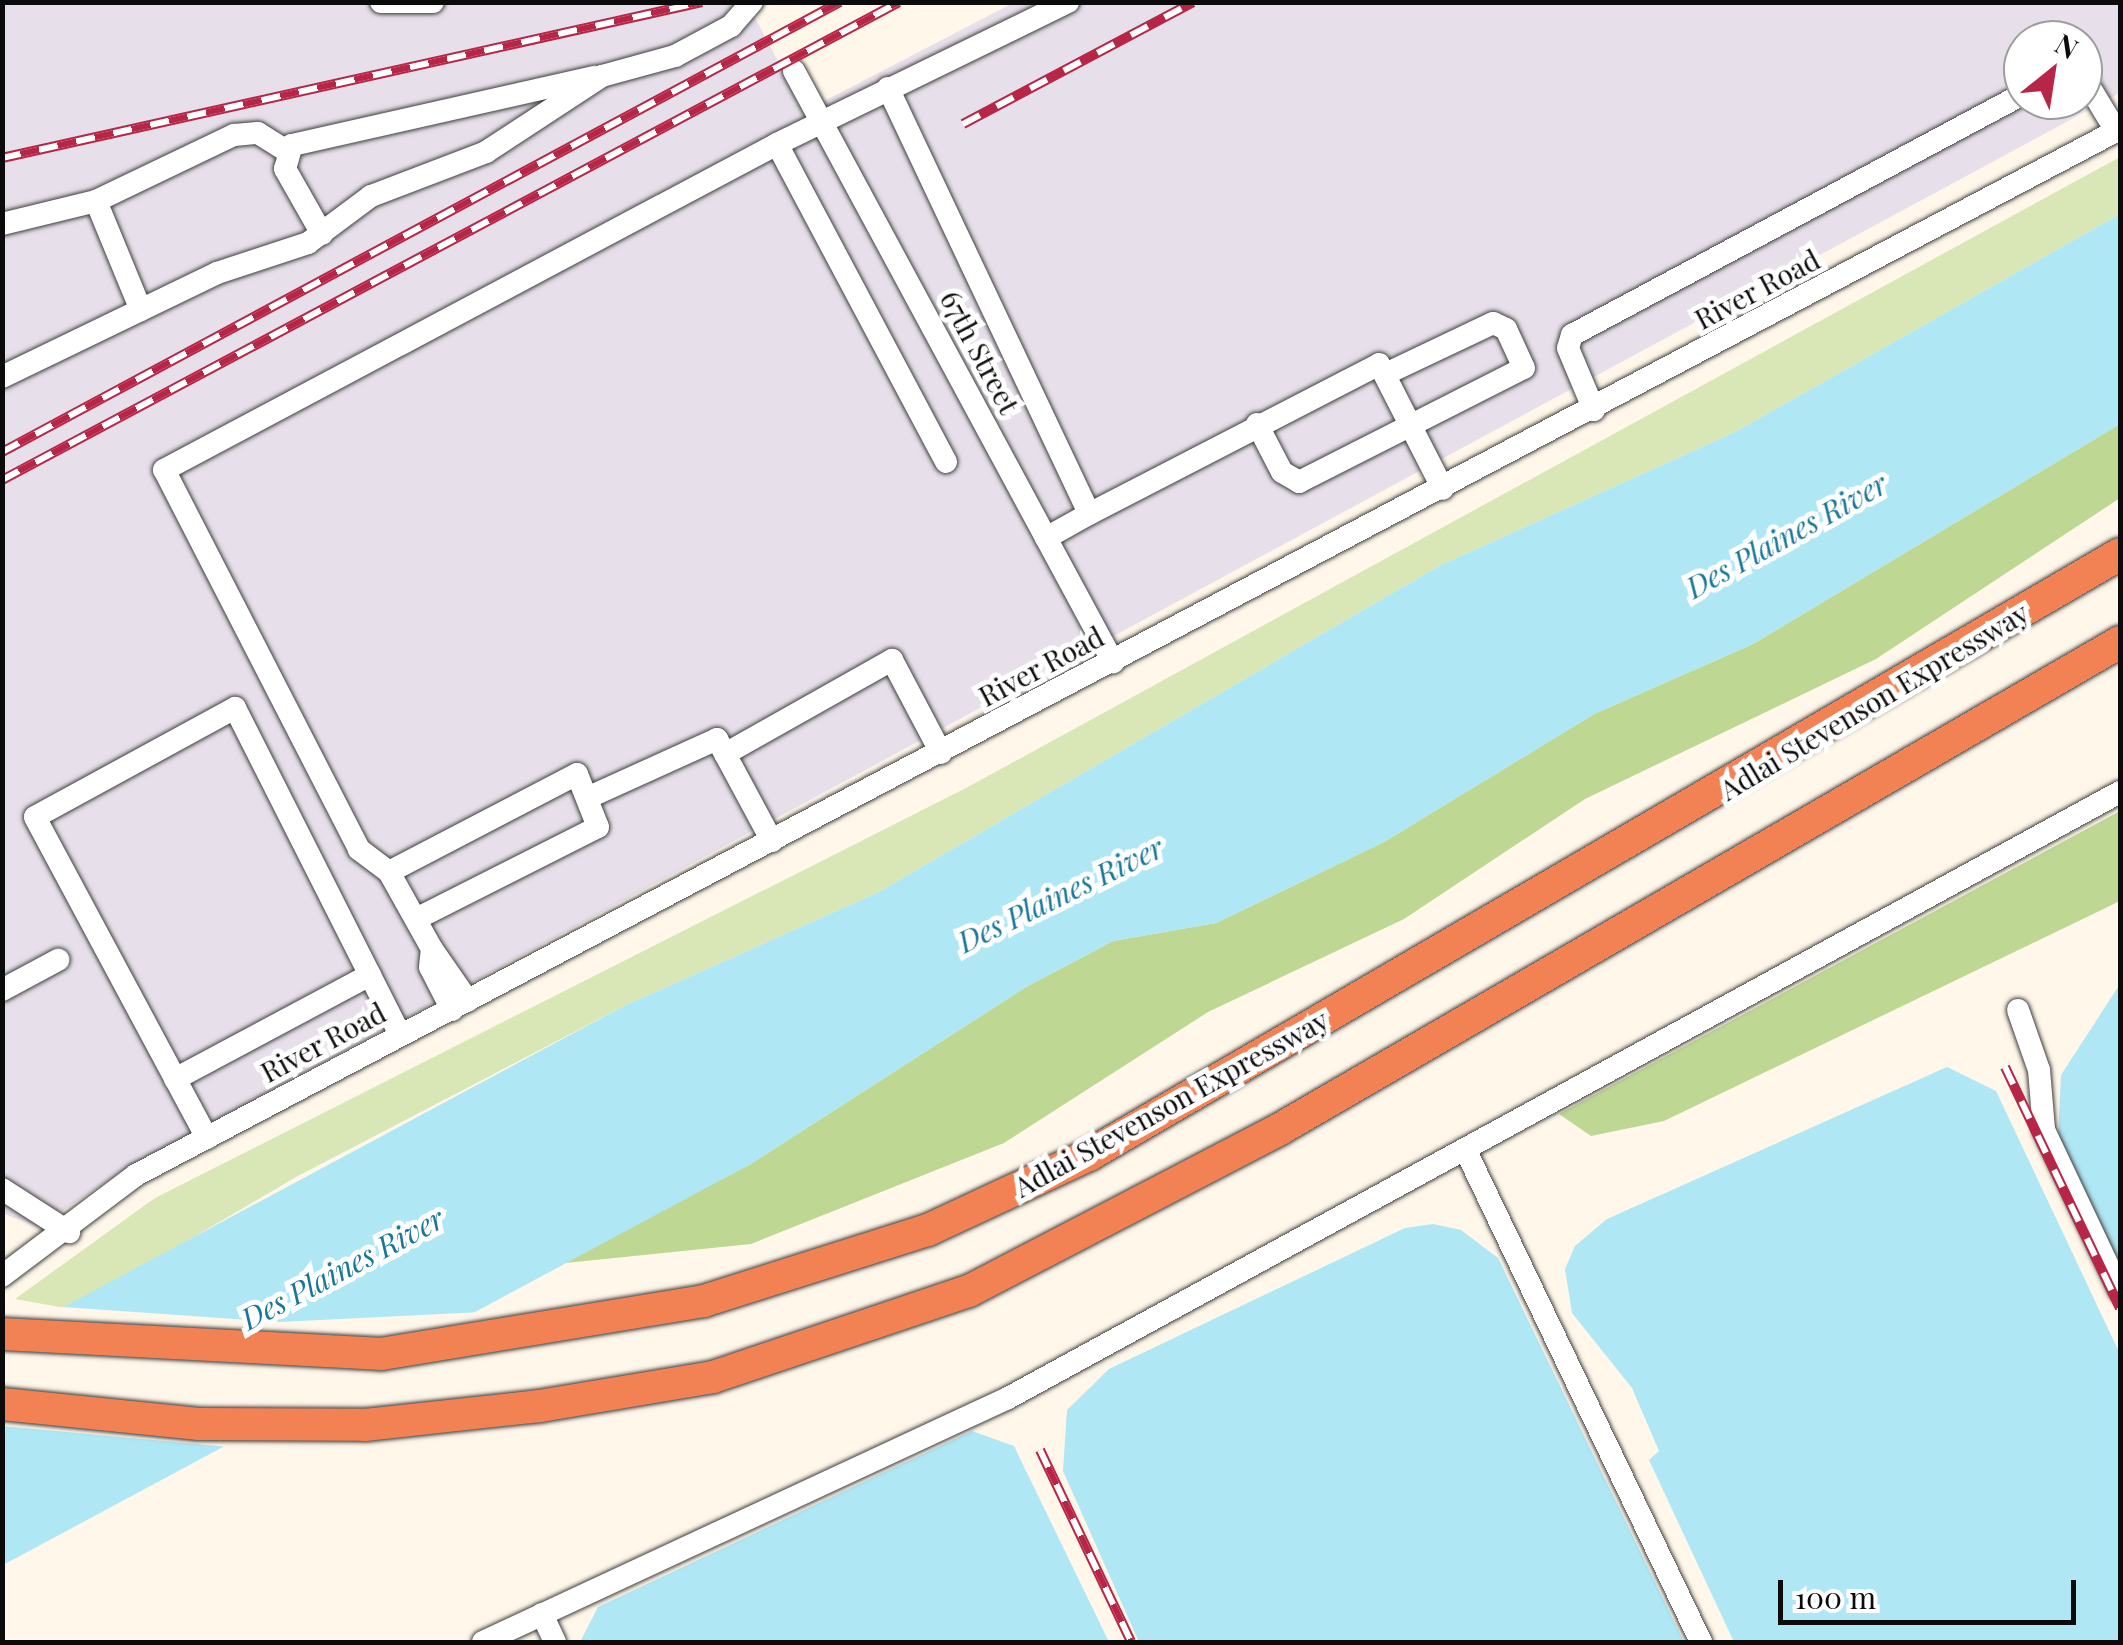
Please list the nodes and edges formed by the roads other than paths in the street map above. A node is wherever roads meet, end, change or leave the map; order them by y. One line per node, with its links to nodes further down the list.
1 (381, 2): 2 (street)
2 (433, 2)
3 (752, 2): 6 (street)
4 (1068, 2): 7 (street)
5 (794, 72): 10 (street, 67th Street)
6 (602, 76): 13 (street); 16 (street)
7 (888, 88): 10 (street); 25 (street)
8 (2003, 105): 20 (street)
9 (2103, 107): 11 (street)
10 (821, 121): 12 (street); 26 (street, 67th Street)
11 (2118, 130): 20 (street, River Road)
12 (777, 144): 23 (street); 35 (street)
13 (285, 150): 14 (street); 16 (street)
14 (96, 200): 15 (street); 17 (street)
15 (2, 224)
16 (322, 234): 17 (street)
17 (141, 310): 19 (street)
18 (1390, 372): 21 (street); 22 (street); 22 (street)
19 (2, 377)
20 (1594, 410): 24 (street, River Road)
21 (1257, 424): 22 (street); 25 (street)
22 (1414, 427): 24 (street)
23 (946, 462)
24 (1443, 489): 29 (street, River Road)
25 (1089, 514): 26 (street)
26 (1046, 538): 29 (street, 67th Street)
27 (2120, 554): 50 (highway, Adlai Stevenson Expressway)
28 (2120, 642): 51 (highway)
29 (1113, 662): 30 (street, River Road)
30 (940, 753): 31 (street); 34 (street, River Road)
31 (725, 754): 33 (street); 34 (street)
32 (2120, 792): 45 (street)
33 (587, 798): 35 (street); 36 (street)
34 (772, 842): 40 (street, River Road)
35 (389, 872): 36 (street)
36 (416, 919): 40 (street)
37 (58, 960): 39 (street)
38 (370, 975): 42 (street); 43 (street); 43 (street)
39 (2, 990)
40 (460, 1006): 42 (street, River Road)
41 (2018, 1010): 49 (street)
42 (400, 1034): 44 (street, River Road)
43 (175, 1079): 44 (street)
44 (207, 1138): 47 (street, River Road)
45 (1464, 1149): 52 (street); 55 (street)
46 (2, 1188): 47 (street)
47 (69, 1232): 48 (street, River Road)
48 (2, 1276)
49 (2120, 1291)
50 (2, 1334)
51 (2, 1404)
52 (542, 1614): 53 (street); 54 (street)
53 (483, 1642)
54 (555, 1642)
55 (1702, 1642)

